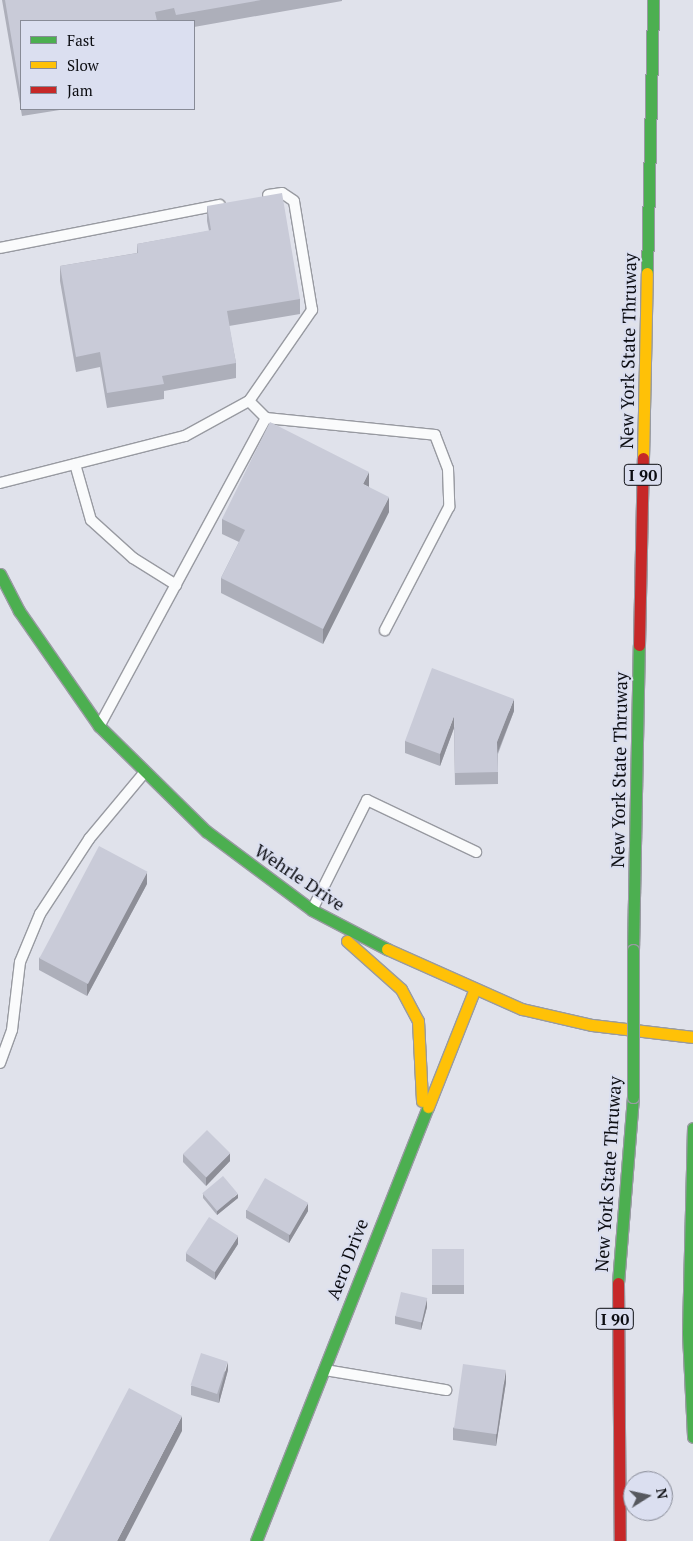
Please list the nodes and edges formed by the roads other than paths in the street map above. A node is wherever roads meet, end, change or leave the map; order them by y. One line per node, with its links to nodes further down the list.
1 (653, 0): 25 (main road, New York State Thruway / I 90, bridge)
2 (252, 198): 5 (lane)
3 (233, 202): 4 (lane)
4 (0, 248)
5 (249, 401): 6 (lane); 7 (lane)
6 (266, 418): 10 (lane); 11 (lane)
7 (75, 464): 8 (lane); 10 (lane)
8 (0, 483)
9 (0, 574): 12 (main road, Wehrle Drive)
10 (176, 584): 12 (lane)
11 (385, 630)
12 (99, 726): 13 (main road, Wehrle Drive)
13 (144, 773): 15 (main road, Wehrle Drive); 18 (lane)
14 (476, 852): 15 (lane)
15 (312, 910): 16 (main road, Wehrle Drive); 19 (main road)
16 (474, 991): 17 (main road, Wehrle Drive); 19 (main road, Aero Drive)
17 (693, 1037)
18 (0, 1063)
19 (422, 1113): 21 (main road, Aero Drive)
20 (693, 1128): 23 (main road)
21 (324, 1370): 22 (lane); 24 (main road, Aero Drive)
22 (446, 1390)
23 (693, 1437)
24 (256, 1541)
25 (620, 1541)

